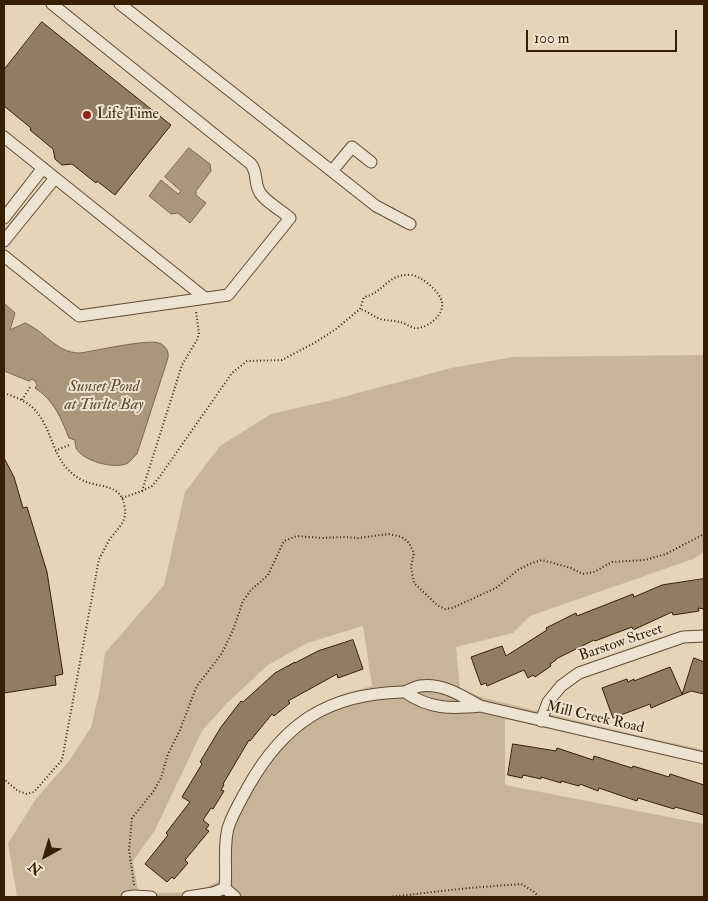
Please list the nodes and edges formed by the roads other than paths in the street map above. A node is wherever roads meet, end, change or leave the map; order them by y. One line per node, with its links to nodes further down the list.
1 (52, 4): 12 (street)
2 (120, 4): 6 (street)
3 (4, 137): 5 (street)
4 (371, 162): 6 (street)
5 (43, 168): 7 (street); 8 (street)
6 (332, 171): 9 (street)
7 (55, 178): 10 (street); 12 (street)
8 (4, 218)
9 (410, 224)
10 (4, 241)
11 (4, 256): 12 (street)
12 (200, 299)
13 (704, 636): 16 (street, Barstow Street)
14 (405, 692): 15 (street, Mill Creek Road); 15 (street, Mill Creek Road); 18 (street, Mill Creek Road)
15 (480, 706): 16 (street, Mill Creek Road)
16 (542, 721): 17 (street, Mill Creek Road)
17 (704, 758)
18 (225, 888): 21 (street); 22 (street)
19 (132, 896): 20 (street)
20 (151, 897)
21 (188, 897)
22 (235, 897)

